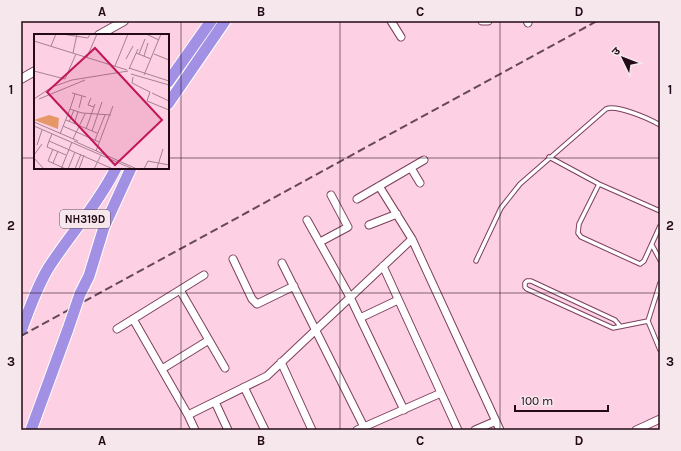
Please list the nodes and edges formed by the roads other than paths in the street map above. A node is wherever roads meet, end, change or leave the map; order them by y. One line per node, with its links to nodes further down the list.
1 (124, 21): 7 (street)
2 (211, 21): 11 (highway)
3 (225, 21): 12 (highway)
4 (391, 21): 8 (street)
5 (482, 21): 6 (street)
6 (488, 21)
7 (101, 34)
8 (401, 37)
9 (34, 72): 10 (street)
10 (21, 79)
11 (169, 81)
12 (169, 103)
13 (660, 125): 14 (lane)
14 (549, 157): 20 (lane); 34 (lane)
15 (424, 160): 16 (street)
16 (411, 168): 19 (street); 21 (street)
17 (116, 169): 49 (highway, NH319D)
18 (131, 169): 63 (highway, NH319D, bridge)
19 (420, 183)
20 (599, 184): 24 (lane); 31 (lane)
21 (379, 186): 23 (street); 25 (street)
22 (331, 195): 30 (street)
23 (357, 199)
24 (660, 211)
25 (397, 214): 27 (street); 29 (street)
26 (307, 220): 30 (street)
27 (369, 225)
28 (660, 226): 31 (lane)
29 (412, 239): 36 (street); 61 (street)
30 (320, 242): 41 (street)
31 (652, 245): 33 (lane)
32 (233, 259): 39 (street)
33 (660, 260)
34 (476, 261)
35 (282, 263): 39 (street)
36 (383, 266): 41 (street); 42 (street)
37 (204, 275): 40 (street)
38 (660, 283): 45 (lane)
39 (294, 286): 48 (street)
40 (180, 290): 44 (street); 50 (street)
41 (350, 297): 43 (street); 48 (street)
42 (398, 300): 43 (street); 56 (street)
43 (360, 318): 58 (street)
44 (133, 319): 47 (street); 54 (street)
45 (648, 321): 46 (lane); 51 (lane)
46 (620, 326): 46 (lane)
47 (117, 329)
48 (316, 329): 52 (street); 62 (street)
49 (21, 331)
50 (209, 340): 53 (street); 54 (street)
51 (660, 350)
52 (281, 362): 55 (street); 67 (street)
53 (225, 368)
54 (162, 369): 59 (street)
55 (244, 387): 57 (street); 66 (street)
56 (441, 393): 58 (street); 68 (street)
57 (215, 402): 59 (street); 65 (street)
58 (404, 410): 62 (street)
59 (188, 415): 64 (street)
60 (660, 419): 71 (street)
61 (496, 421): 69 (street); 70 (street)
62 (360, 429)
63 (31, 430)
64 (195, 430)
65 (228, 430)
66 (265, 430)
67 (312, 430)
68 (458, 430)
69 (475, 430)
70 (500, 430)
71 (636, 430)

